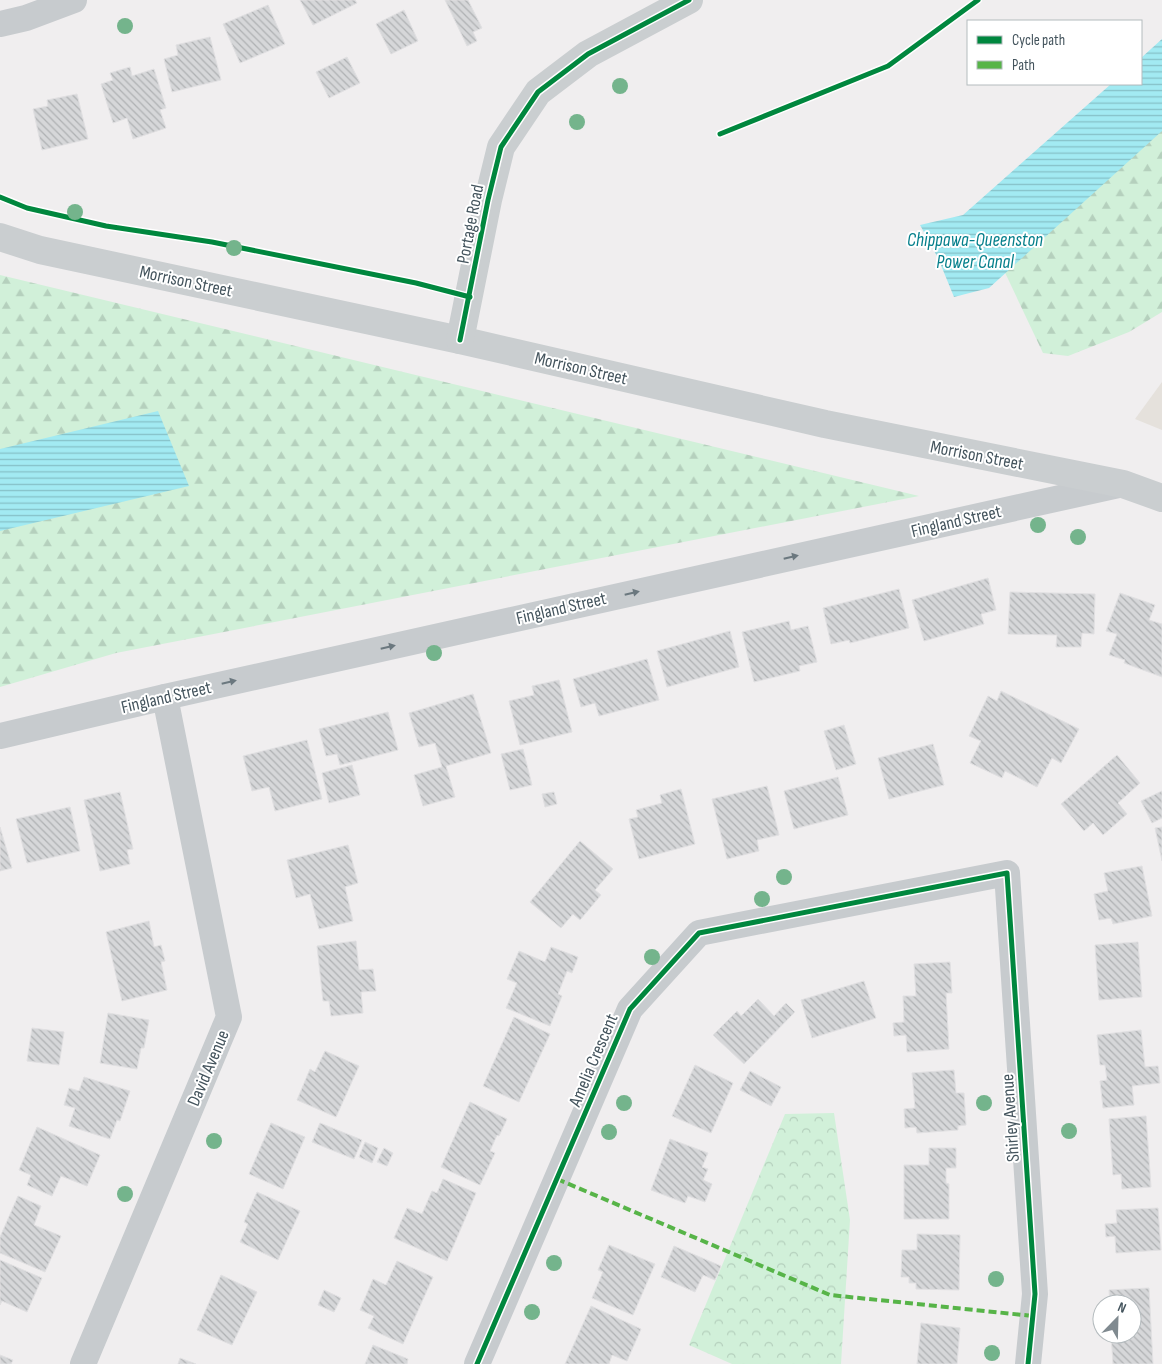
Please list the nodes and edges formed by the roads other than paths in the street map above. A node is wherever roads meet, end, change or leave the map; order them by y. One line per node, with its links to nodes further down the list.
1 (74, 0): 3 (street)
2 (690, 0): 5 (street, Portage Road)
3 (0, 24)
4 (0, 237): 5 (street, Morrison Street)
5 (460, 340): 6 (street, Morrison Street)
6 (1123, 484): 7 (street, Morrison Street); 8 (street, Fingland Street, one-way to 6)
7 (1162, 498)
8 (165, 696): 9 (street, Fingland Street); 11 (street, David Avenue)
9 (0, 736)
10 (1004, 874): 12 (street, Amelia Crescent); 13 (street, Shirley Avenue)
11 (83, 1364)
12 (477, 1364)
13 (1028, 1364)

